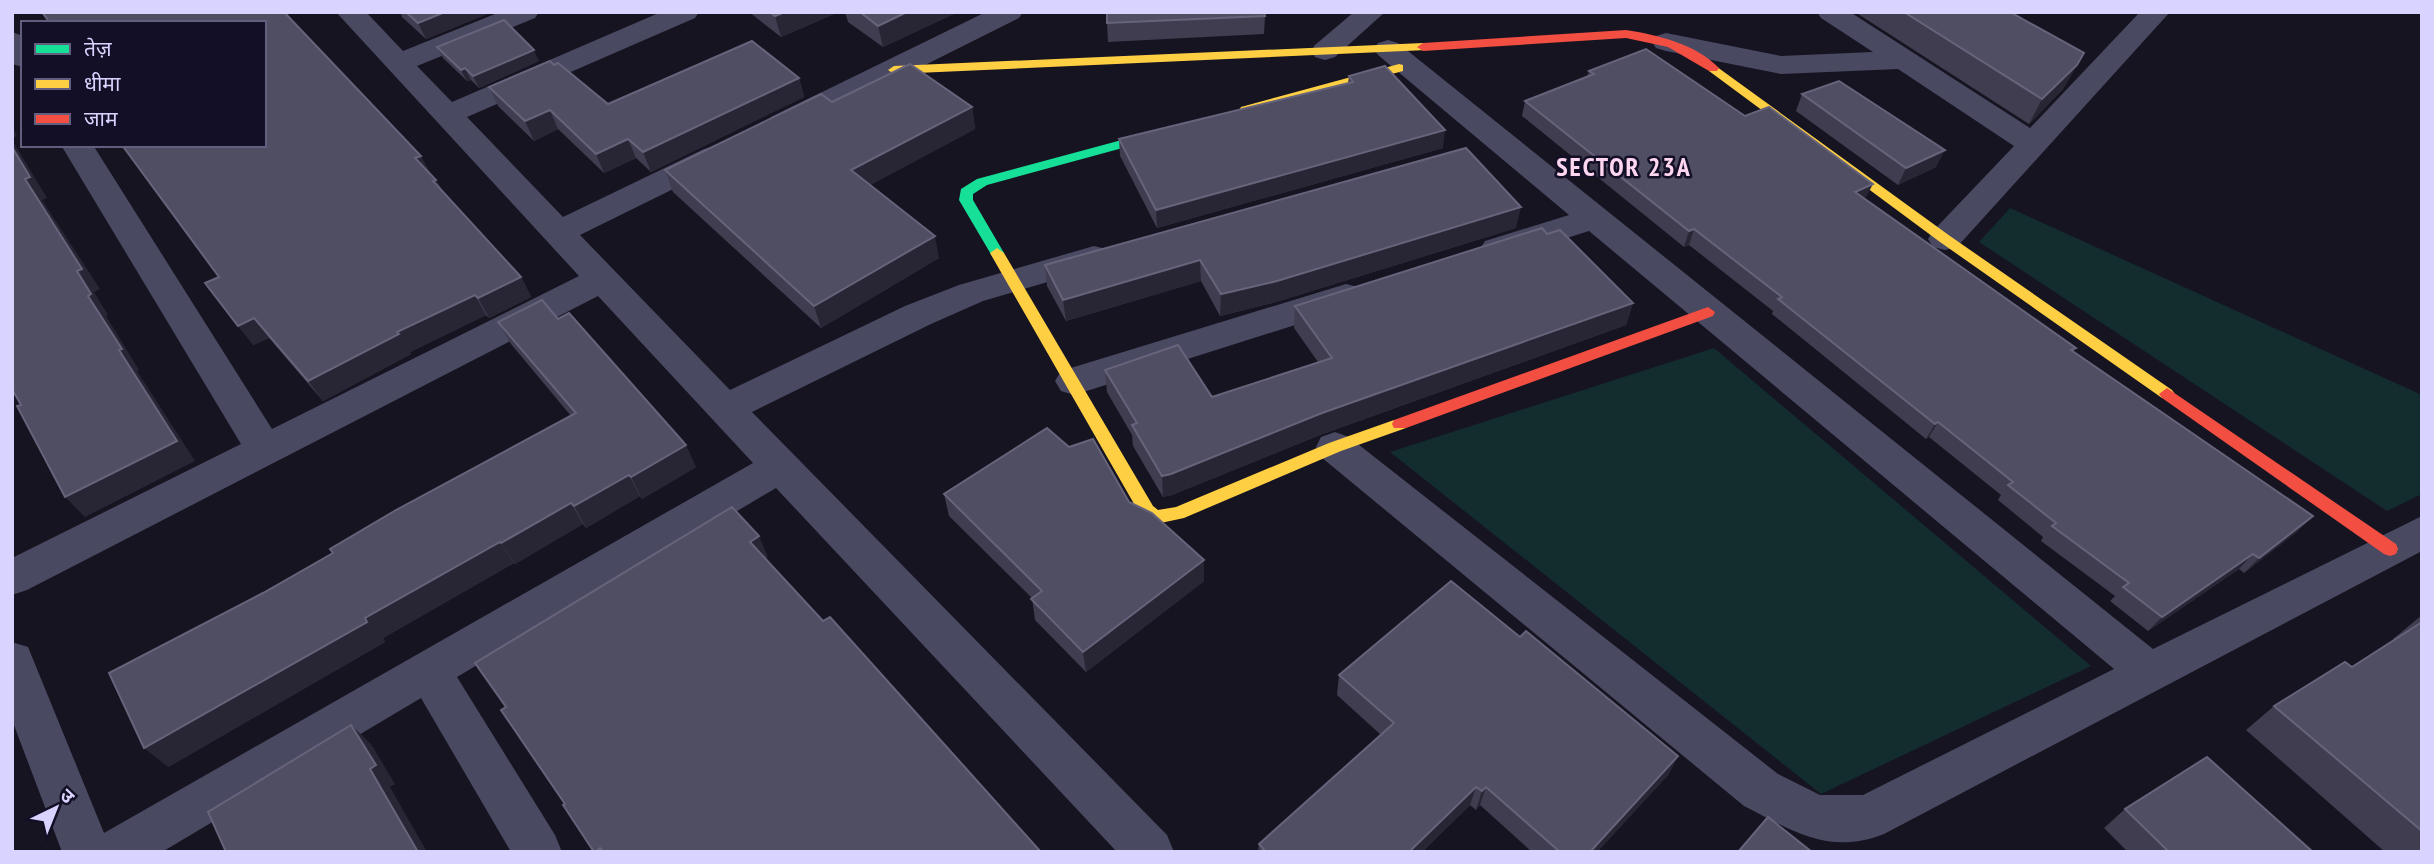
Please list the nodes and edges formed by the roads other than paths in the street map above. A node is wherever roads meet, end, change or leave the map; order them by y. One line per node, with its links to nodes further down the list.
1 (525, 12): 12 (street)
2 (685, 12): 15 (street)
3 (1009, 12): 13 (street)
4 (1371, 12): 9 (street)
5 (1831, 12): 11 (street)
6 (2156, 12): 18 (street)
7 (354, 13): 12 (street)
8 (1666, 42): 10 (street); 11 (street); 23 (street)
9 (1325, 51): 10 (street); 13 (street)
10 (1398, 57): 14 (street); 17 (street)
11 (1904, 60): 18 (street)
12 (398, 63): 15 (street)
13 (894, 70): 22 (street)
14 (1235, 113)
15 (447, 115): 22 (street)
16 (1182, 127): 27 (street)
17 (1504, 144): 20 (street); 21 (street)
18 (2034, 144): 23 (street)
19 (78, 147): 33 (street)
20 (1464, 155)
21 (1595, 218): 25 (street); 29 (street)
22 (559, 232): 26 (street)
23 (1945, 239): 35 (street)
24 (1118, 250): 27 (street)
25 (1465, 259)
26 (602, 279): 31 (street); 33 (street)
27 (1012, 279): 30 (street); 31 (street)
28 (1374, 288): 30 (street)
29 (1708, 312): 32 (street); 39 (street)
30 (1074, 381): 32 (street)
31 (725, 409): 34 (street)
32 (1335, 447): 39 (street)
33 (265, 450): 36 (street)
34 (781, 466): 38 (street); 43 (street)
35 (2406, 541): 39 (street)
36 (12, 578)
37 (12, 661): 40 (street)
38 (428, 670): 41 (street); 42 (street)
39 (2151, 673)
40 (87, 852)
41 (116, 852)
42 (538, 852)
43 (1150, 852)

